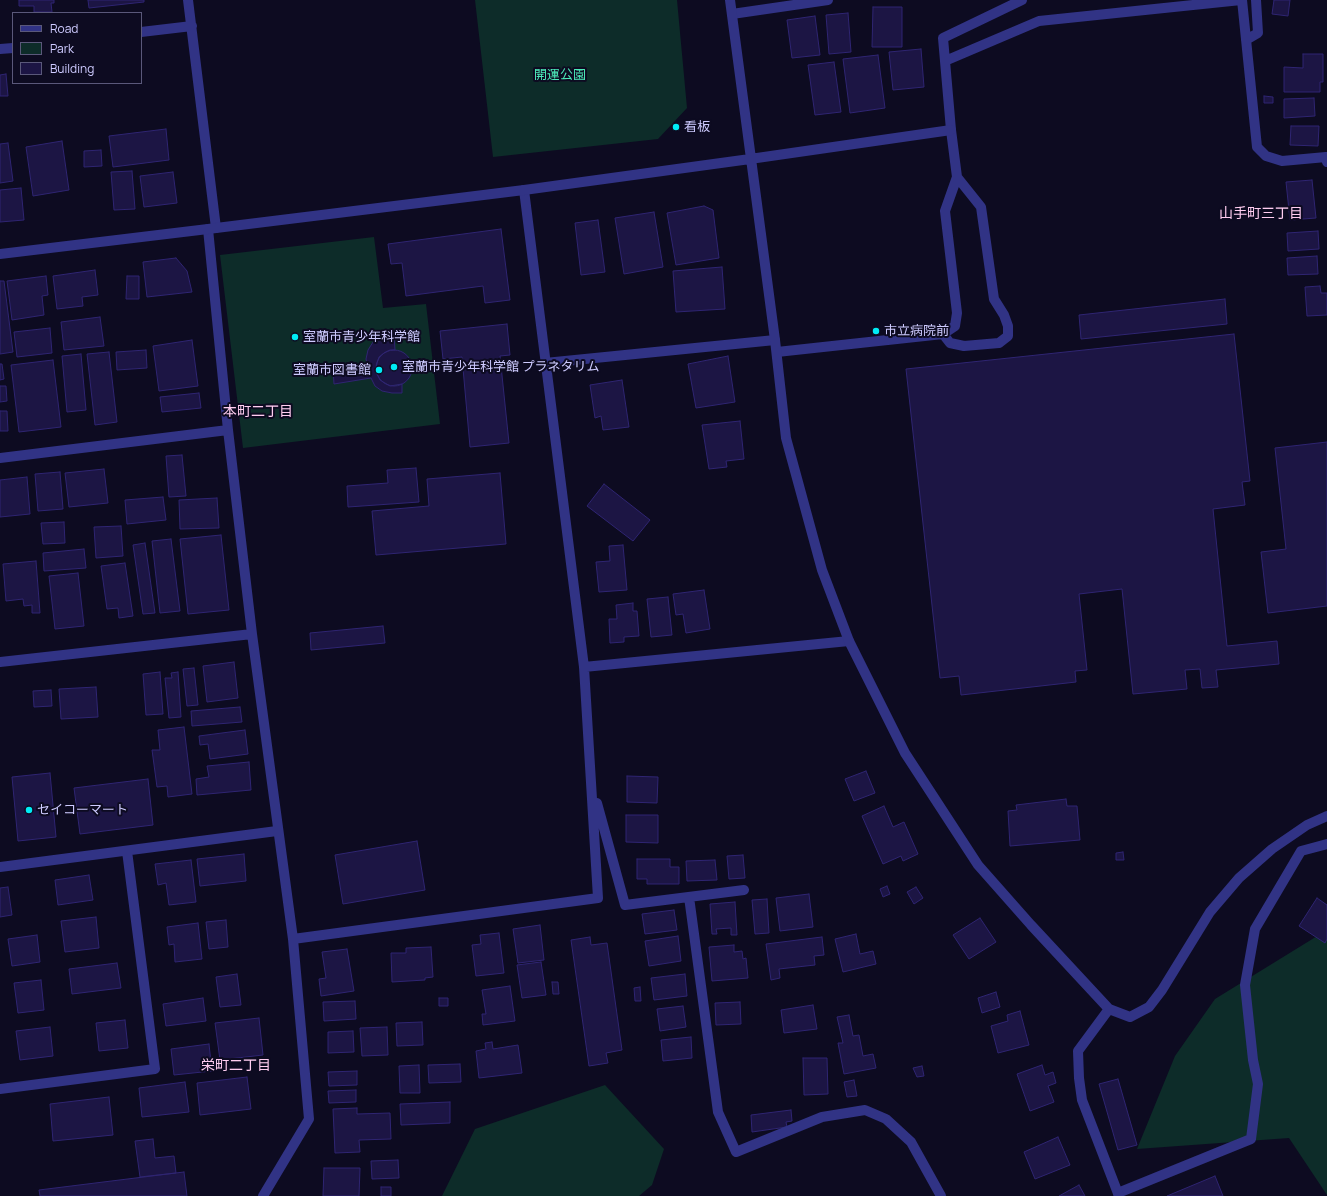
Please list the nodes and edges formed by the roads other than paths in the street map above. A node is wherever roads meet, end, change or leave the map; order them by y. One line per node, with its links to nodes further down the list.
1 (188, 0): 8 (street)
2 (730, 0): 7 (street)
3 (828, 0): 7 (street)
4 (1022, 0): 13 (street)
5 (1242, 0): 10 (street); 13 (street)
6 (1256, 0): 10 (street)
7 (732, 14): 15 (street)
8 (192, 26): 9 (street); 19 (street)
9 (142, 32)
10 (1246, 40): 16 (street)
11 (12, 48): 12 (street)
12 (0, 49)
13 (945, 61): 14 (street)
14 (950, 130): 15 (street); 17 (street)
15 (750, 159): 18 (street); 22 (street)
16 (1327, 162)
17 (957, 177): 21 (street); 21 (street)
18 (524, 190): 19 (street); 24 (street)
19 (212, 229): 20 (street); 25 (street)
20 (0, 254)
21 (943, 334): 23 (street)
22 (775, 340): 23 (street); 24 (street)
23 (777, 352): 28 (street)
24 (545, 363): 30 (street)
25 (228, 430): 26 (street); 27 (street)
26 (0, 458)
27 (252, 634): 29 (street); 33 (street)
28 (849, 642): 30 (street); 40 (street)
29 (0, 662)
30 (584, 667): 31 (street)
31 (591, 782): 38 (street); 39 (street)
32 (1327, 816): 40 (street)
33 (278, 831): 35 (street); 39 (street)
34 (1327, 844): 42 (street)
35 (127, 850): 36 (street); 41 (street)
36 (0, 867)
37 (744, 890): 38 (street)
38 (689, 897): 44 (street)
39 (293, 939): 43 (street)
40 (1109, 1009): 42 (street)
41 (0, 1089)
42 (1119, 1195)
43 (263, 1196)
44 (941, 1196)

